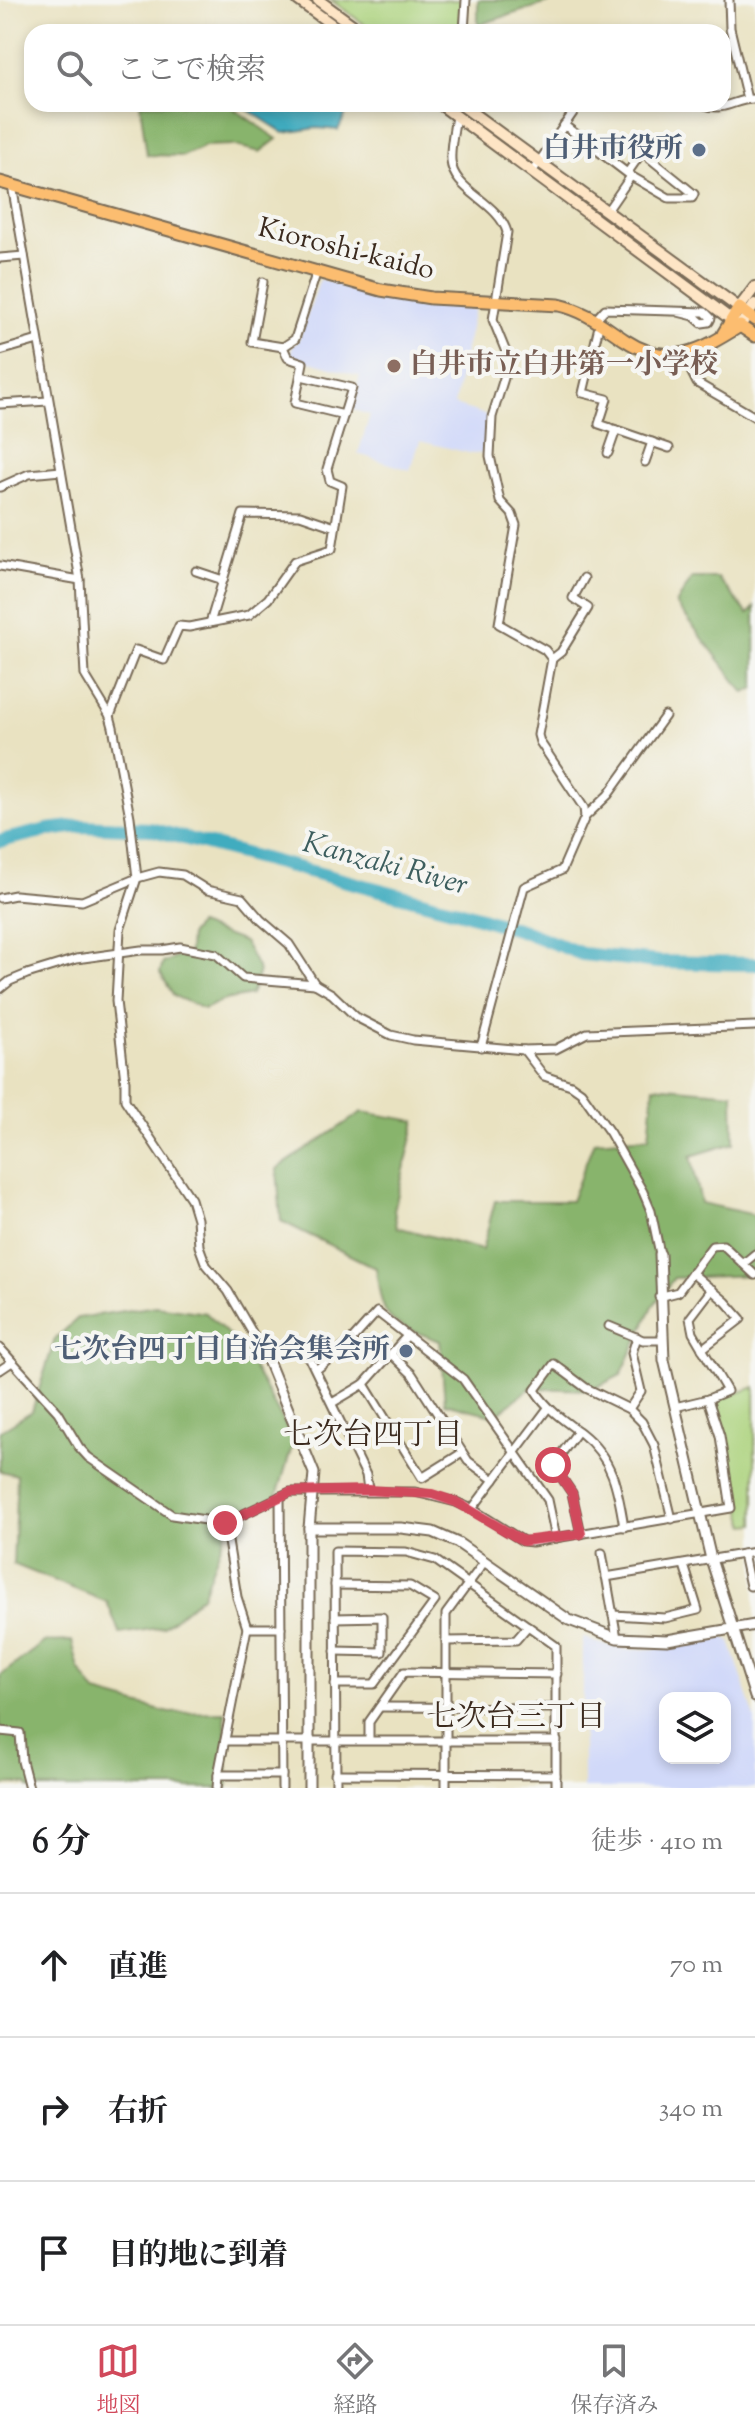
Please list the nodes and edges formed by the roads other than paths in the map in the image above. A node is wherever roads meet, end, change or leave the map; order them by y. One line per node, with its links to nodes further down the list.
1 (298, 0): 5 (main road)
2 (318, 0): 6 (main road)
3 (466, 0): 7 (street)
4 (729, 0): 8 (street)
5 (331, 24)
6 (351, 24)
7 (464, 24)
8 (730, 24)
9 (731, 31): 10 (street)
10 (751, 99): 11 (street)
11 (731, 105)
12 (451, 112): 15 (main road)
13 (470, 112): 17 (main road)
14 (573, 112): 16 (street)
15 (456, 116): 17 (main road); 26 (street)
16 (564, 125): 17 (street); 18 (street)
17 (536, 167): 20 (main road); 31 (main road)
18 (630, 174): 18 (street); 20 (street)
19 (6, 183): 21 (street); 23 (main road, Kioroshi-kaido)
20 (607, 211): 29 (main road)
21 (24, 256): 22 (street); 33 (street)
22 (0, 258)
23 (317, 271): 26 (main road, Kioroshi-kaido); 34 (street)
24 (263, 282): 34 (street)
25 (755, 287): 29 (main road)
26 (495, 302): 30 (main road, Kioroshi-kaido); 56 (street)
27 (755, 304): 29 (main road)
28 (678, 312): 30 (street)
29 (747, 314): 31 (main road)
30 (598, 320): 36 (main road, Kioroshi-kaido); 42 (street)
31 (736, 322): 32 (main road); 36 (main road)
32 (755, 336)
33 (38, 340): 35 (street); 38 (street)
34 (283, 347): 37 (street)
35 (0, 351)
36 (683, 355): 41 (street)
37 (301, 376): 40 (street); 40 (street)
38 (48, 401): 39 (street); 47 (street)
39 (0, 404)
40 (344, 415): 49 (street)
41 (755, 417)
42 (616, 430): 43 (street); 45 (street)
43 (652, 442): 44 (street); 46 (street)
44 (669, 448)
45 (608, 453)
46 (645, 462)
47 (61, 471): 48 (street); 53 (street)
48 (0, 487)
49 (335, 527): 54 (street); 55 (street)
50 (0, 566): 53 (street)
51 (196, 571): 54 (street)
52 (584, 578): 56 (street)
53 (80, 580): 57 (street)
54 (223, 580): 55 (street)
55 (210, 623): 57 (street)
56 (552, 659): 59 (street)
57 (110, 716): 60 (street)
58 (665, 716): 59 (street)
59 (585, 817): 66 (street)
60 (137, 878): 61 (street); 62 (street); 63 (street)
61 (0, 898)
62 (119, 954): 63 (street); 64 (street); 82 (street)
63 (315, 984): 66 (street)
64 (0, 989)
65 (755, 1026): 67 (street)
66 (481, 1047): 67 (street)
67 (524, 1050): 68 (street)
68 (660, 1254): 74 (street)
69 (755, 1254): 70 (street)
70 (744, 1263): 71 (street); 72 (street)
71 (692, 1273): 73 (street); 74 (street)
72 (755, 1275)
73 (712, 1289): 80 (street); 80 (street)
74 (659, 1297): 78 (street)
75 (609, 1326): 77 (street)
76 (406, 1337): 81 (street); 85 (street); 94 (street)
77 (637, 1337): 78 (street); 91 (street)
78 (661, 1340): 89 (street)
79 (0, 1348): 83 (street)
80 (702, 1349): 87 (street)
81 (391, 1354): 86 (street); 93 (street)
82 (267, 1358): 85 (street); 97 (street)
83 (12, 1362): 84 (street); 102 (street)
84 (0, 1370)
85 (316, 1370): 88 (street)
86 (364, 1384): 88 (street); 93 (street)
87 (708, 1399): 89 (street); 100 (street)
88 (332, 1403): 96 (street)
89 (675, 1407): 100 (street)
90 (548, 1408): 91 (street); 92 (street); 94 (street)
91 (629, 1409): 101 (street)
92 (578, 1431): 103 (street); 105 (street)
93 (462, 1453): 95 (street)
94 (513, 1454): 95 (street); 106 (street)
95 (494, 1480): 99 (street)
96 (368, 1490): 97 (street); 99 (street)
97 (312, 1491): 98 (street); 104 (street)
98 (280, 1496): 102 (street); 122 (street)
99 (472, 1509): 106 (street)
100 (700, 1514): 101 (street); 110 (street)
101 (672, 1519): 103 (street)
102 (225, 1523): 121 (street)
103 (624, 1527): 105 (street)
104 (309, 1528): 111 (street); 138 (street)
105 (581, 1534): 106 (street)
106 (556, 1538)
107 (755, 1552): 109 (street)
108 (602, 1553): 113 (street)
109 (743, 1554): 110 (street); 116 (street)
110 (711, 1559): 112 (street); 123 (street)
111 (485, 1561): 114 (street); 124 (street)
112 (684, 1565): 113 (street); 117 (street)
113 (606, 1577): 117 (street)
114 (469, 1582): 115 (street); 120 (street); 125 (street)
115 (335, 1585): 118 (street); 129 (street)
116 (755, 1585)
117 (613, 1615): 124 (street)
118 (335, 1618): 126 (street); 126 (street)
119 (755, 1625): 123 (street)
120 (528, 1626): 125 (street); 128 (street)
121 (247, 1628): 122 (street); 136 (street)
122 (281, 1628): 137 (street)
123 (732, 1629): 124 (street); 130 (street)
124 (617, 1638)
125 (446, 1641): 127 (street)
126 (335, 1651): 129 (street)
127 (446, 1673): 128 (street); 131 (street); 132 (street)
128 (557, 1674): 133 (street)
129 (335, 1684): 139 (street)
130 (755, 1697)
131 (380, 1707): 132 (street); 135 (street)
132 (446, 1707): 133 (street); 140 (street)
133 (557, 1708): 141 (street)
134 (0, 1731): 147 (street)
135 (369, 1740): 139 (street); 140 (street)
136 (225, 1741): 137 (street); 143 (street)
137 (282, 1741): 138 (street); 144 (street)
138 (309, 1741): 139 (street); 150 (street)
139 (335, 1741): 142 (street)
140 (446, 1741): 141 (street); 146 (street)
141 (557, 1741): 145 (street)
142 (335, 1774): 146 (street); 151 (street)
143 (218, 1775): 144 (street); 148 (street)
144 (282, 1775): 149 (street)
145 (556, 1775): 146 (street); 153 (street)
146 (446, 1776): 152 (street)
147 (29, 1788)
148 (217, 1788)
149 (282, 1788)
150 (309, 1788)
151 (336, 1788)
152 (446, 1788)
153 (556, 1788)

